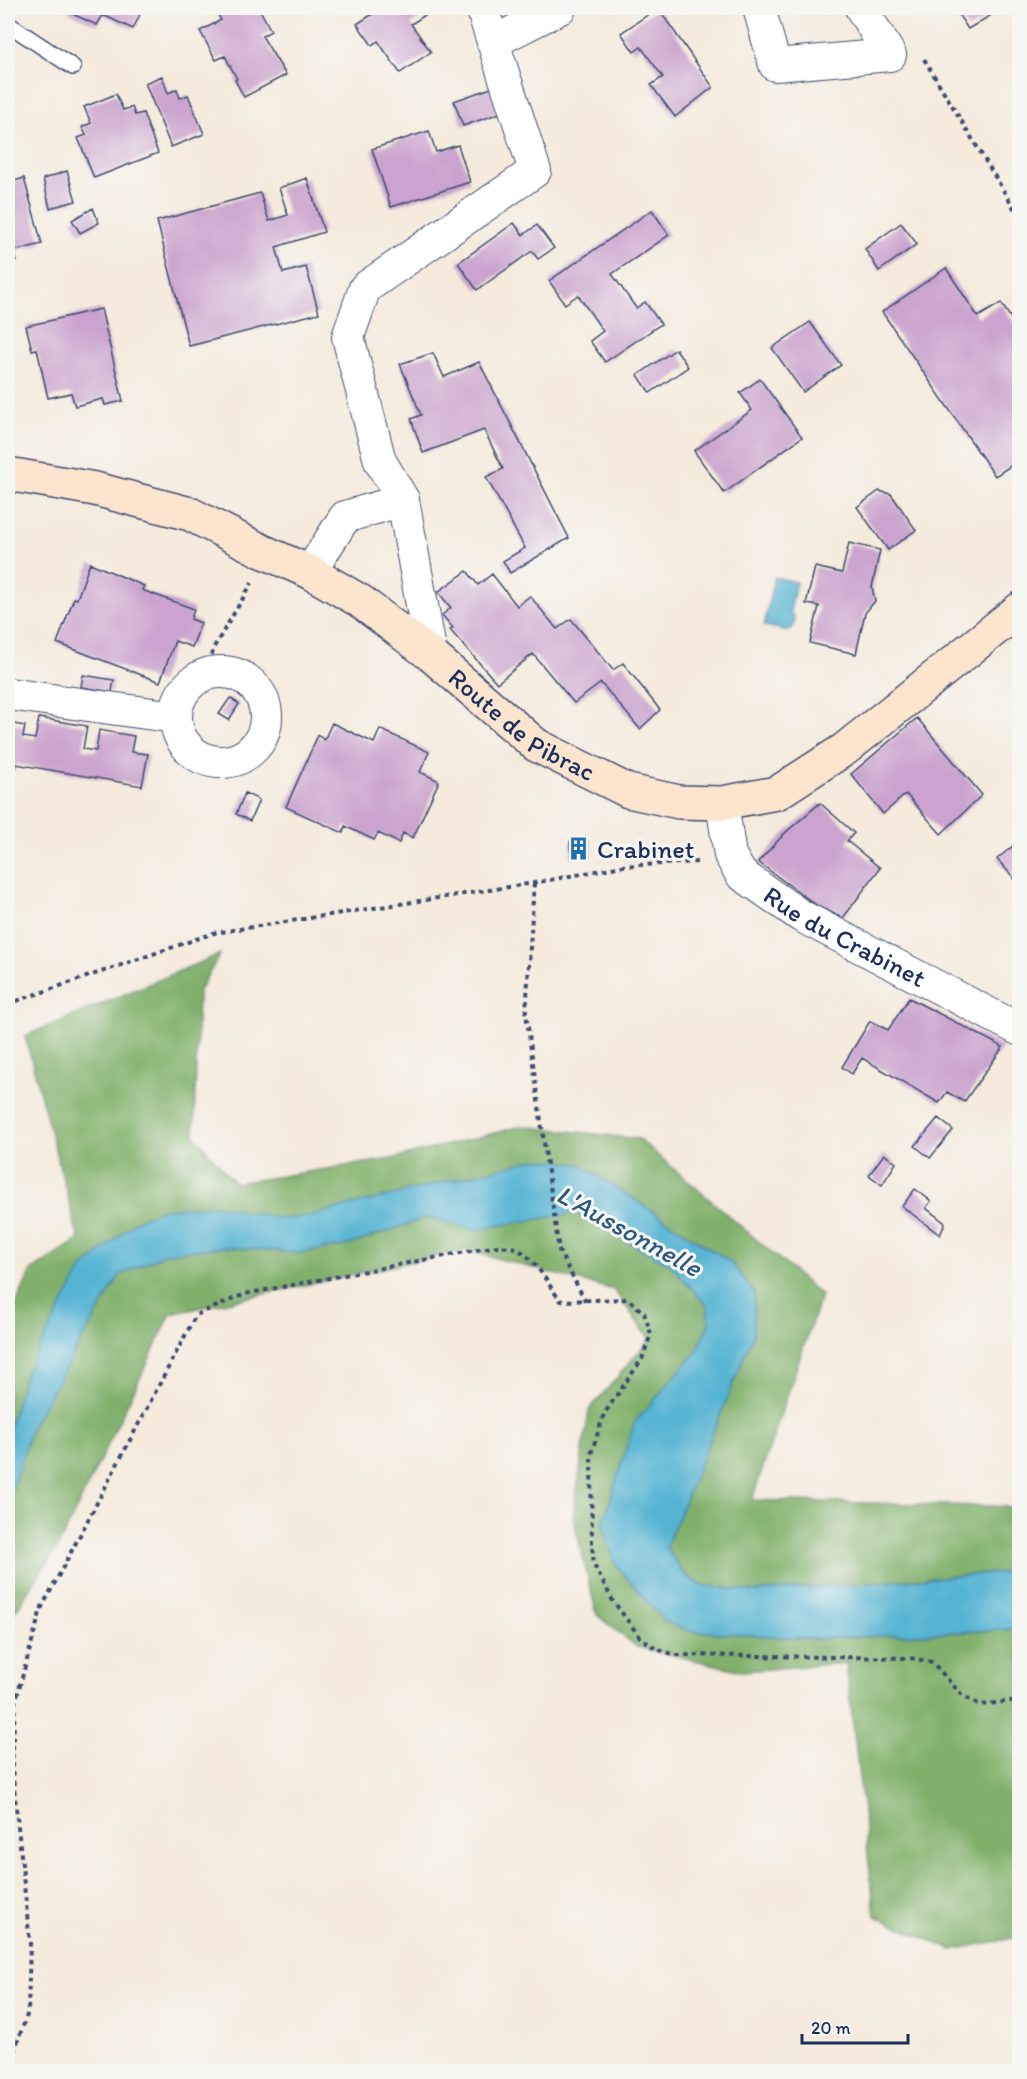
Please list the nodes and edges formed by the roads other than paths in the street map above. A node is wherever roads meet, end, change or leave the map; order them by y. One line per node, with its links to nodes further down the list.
1 (482, 8): 6 (street)
2 (560, 8): 6 (street)
3 (759, 8): 4 (street)
4 (861, 8)
5 (8, 24): 7 (lane)
6 (493, 42): 9 (street)
7 (73, 67)
8 (8, 474): 10 (main road, Route de Pibrac)
9 (403, 500): 10 (street); 12 (street)
10 (310, 572): 12 (main road, Route de Pibrac)
11 (1020, 609): 15 (main road, Route de Pibrac)
12 (431, 655): 15 (main road, Route de Pibrac)
13 (8, 694): 14 (street)
14 (175, 717): 14 (street)
15 (722, 802): 16 (street, Rue du Crabinet)
16 (1020, 1030)

